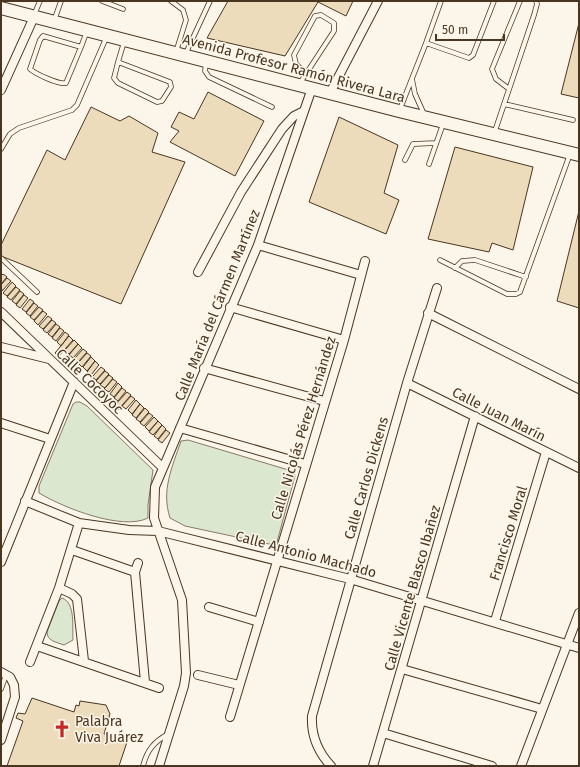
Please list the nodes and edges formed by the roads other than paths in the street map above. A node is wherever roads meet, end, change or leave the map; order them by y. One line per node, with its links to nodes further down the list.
1 (40, 1): 13 (lane)
2 (61, 1): 14 (lane)
3 (102, 1): 12 (lane)
4 (171, 1): 20 (lane)
5 (210, 1): 20 (lane)
6 (378, 1): 29 (street)
7 (441, 1): 18 (lane)
8 (494, 1): 18 (lane)
9 (520, 1): 28 (lane)
10 (536, 1): 28 (lane)
11 (1, 8): 13 (main road, Avenida Profesor Ramón Rivera Lara)
12 (123, 10)
13 (34, 16): 14 (main road, Avenida Profesor Ramón Rivera Lara); 27 (street)
14 (54, 21): 15 (main road, Avenida Profesor Ramón Rivera Lara)
15 (87, 31): 16 (main road, Avenida Profesor Ramón Rivera Lara); 19 (lane)
16 (107, 36): 17 (main road, Avenida Profesor Ramón Rivera Lara); 39 (lane)
17 (124, 40): 20 (main road, Avenida Profesor Ramón Rivera Lara); 22 (lane)
18 (426, 43): 24 (lane)
19 (81, 47): 19 (lane)
20 (180, 54): 21 (main road, Avenida Profesor Ramón Rivera Lara)
21 (206, 60): 25 (main road, Avenida Profesor Ramón Rivera Lara); 31 (lane)
22 (118, 62): 22 (lane)
23 (306, 74): 23 (lane); 25 (lane)
24 (412, 79): 33 (lane); 34 (lane)
25 (299, 85): 26 (main road, Avenida Profesor Ramón Rivera Lara)
26 (312, 88): 29 (main road, Avenida Profesor Ramón Rivera Lara); 32 (street, Calle María del Cármen Martínez)
27 (1, 90)
28 (509, 90): 30 (lane)
29 (330, 93): 33 (main road, Avenida Profesor Ramón Rivera Lara)
30 (504, 104): 35 (lane); 37 (lane)
31 (272, 107)
32 (304, 111): 43 (street, Calle María del Cármen Martínez); 48 (street)
33 (399, 111): 34 (main road, Avenida Profesor Ramón Rivera Lara)
34 (426, 117): 36 (main road, Avenida Profesor Ramón Rivera Lara)
35 (573, 120)
36 (444, 122): 37 (main road, Avenida Profesor Ramón Rivera Lara); 38 (lane)
37 (494, 134): 40 (main road, Avenida Profesor Ramón Rivera Lara)
38 (436, 143): 41 (lane); 42 (lane)
39 (1, 149)
40 (575, 154): 50 (lane)
41 (405, 160)
42 (429, 164)
43 (258, 245): 49 (street); 53 (street, Calle María del Cármen Martínez)
44 (1, 258): 52 (lane)
45 (365, 260): 49 (street, Calle Nicolás Pérez Hernández)
46 (440, 260): 47 (lane)
47 (455, 268): 50 (lane); 50 (lane)
48 (198, 272)
49 (361, 275): 56 (street, Calle Nicolás Pérez Hernández)
50 (526, 277)
51 (437, 288): 55 (street, Calle Carlos Dickens)
52 (37, 292)
53 (230, 307): 56 (street); 59 (street, Calle María del Cármen Martínez)
54 (1, 312): 58 (street, Calle Cocoyoc)
55 (428, 313): 61 (street, Calle Carlos Dickens); 62 (street)
56 (344, 340): 63 (street, Calle Nicolás Pérez Hernández)
57 (1, 347): 58 (street)
58 (49, 359): 60 (street, Calle Cocoyoc)
59 (204, 368): 63 (street); 66 (street, Calle María del Cármen Martínez)
60 (74, 382): 67 (street); 70 (street, Calle Cocoyoc)
61 (407, 383): 64 (street, Calle Juan Marín); 80 (street, Calle Carlos Dickens)
62 (579, 389)
63 (324, 401): 69 (street, Calle Nicolás Pérez Hernández)
64 (475, 416): 68 (street, Calle Juan Marín); 82 (street, Calle Vicente Blasco Ibañez)
65 (1, 424): 67 (street)
66 (180, 428): 69 (street); 70 (street, Calle María del Cármen Martínez)
67 (50, 439): 72 (street)
68 (546, 452): 71 (street, Calle Juan Marín); 85 (street, Francisco Moral)
69 (305, 464): 76 (street, Calle Nicolás Pérez Hernández)
70 (162, 468): 74 (street, Calle María del Cármen Martínez)
71 (579, 468)
72 (25, 501): 73 (street, Calle Antonio Machado); 77 (street)
73 (79, 523): 74 (street, Calle Antonio Machado); 75 (street)
74 (158, 530): 76 (street, Calle Antonio Machado); 101 (street, Calle María del Cármen Martínez)
75 (72, 550): 79 (street); 81 (street)
76 (277, 559): 80 (street, Calle Antonio Machado); 86 (street, Calle Nicolás Pérez Hernández)
77 (1, 562)
78 (138, 563): 79 (street)
79 (135, 572): 95 (street)
80 (350, 579): 82 (street, Calle Antonio Machado); 106 (street, Calle Carlos Dickens)
81 (59, 588): 88 (street); 90 (street)
82 (421, 600): 85 (street, Calle Antonio Machado); 92 (street, Calle Vicente Blasco Ibañez)
83 (209, 607): 86 (street)
84 (579, 613): 87 (street)
85 (495, 621): 87 (street, Calle Antonio Machado)
86 (259, 622): 96 (street, Calle Nicolás Pérez Hernández)
87 (567, 644): 89 (street, Calle Antonio Machado); 99 (street)
88 (37, 646): 90 (street); 91 (street)
89 (579, 648)
90 (84, 661): 95 (street)
91 (30, 662)
92 (402, 669): 99 (street); 102 (street, Calle Vicente Blasco Ibañez)
93 (3, 673): 98 (lane); 103 (street)
94 (198, 675): 96 (street)
95 (145, 682): 97 (street)
96 (239, 685): 100 (street, Calle Nicolás Pérez Hernández)
97 (159, 688)
98 (1, 689)
99 (542, 709): 109 (street)
100 (230, 717)
101 (170, 732): 104 (lane); 105 (street, Calle María del Cármen Martínez)
102 (383, 733): 107 (street, Calle Vicente Blasco Ibañez); 108 (street)
103 (1, 740)
104 (143, 766)
105 (159, 766)
106 (331, 766)
107 (373, 766)
108 (492, 766)
109 (521, 766)

